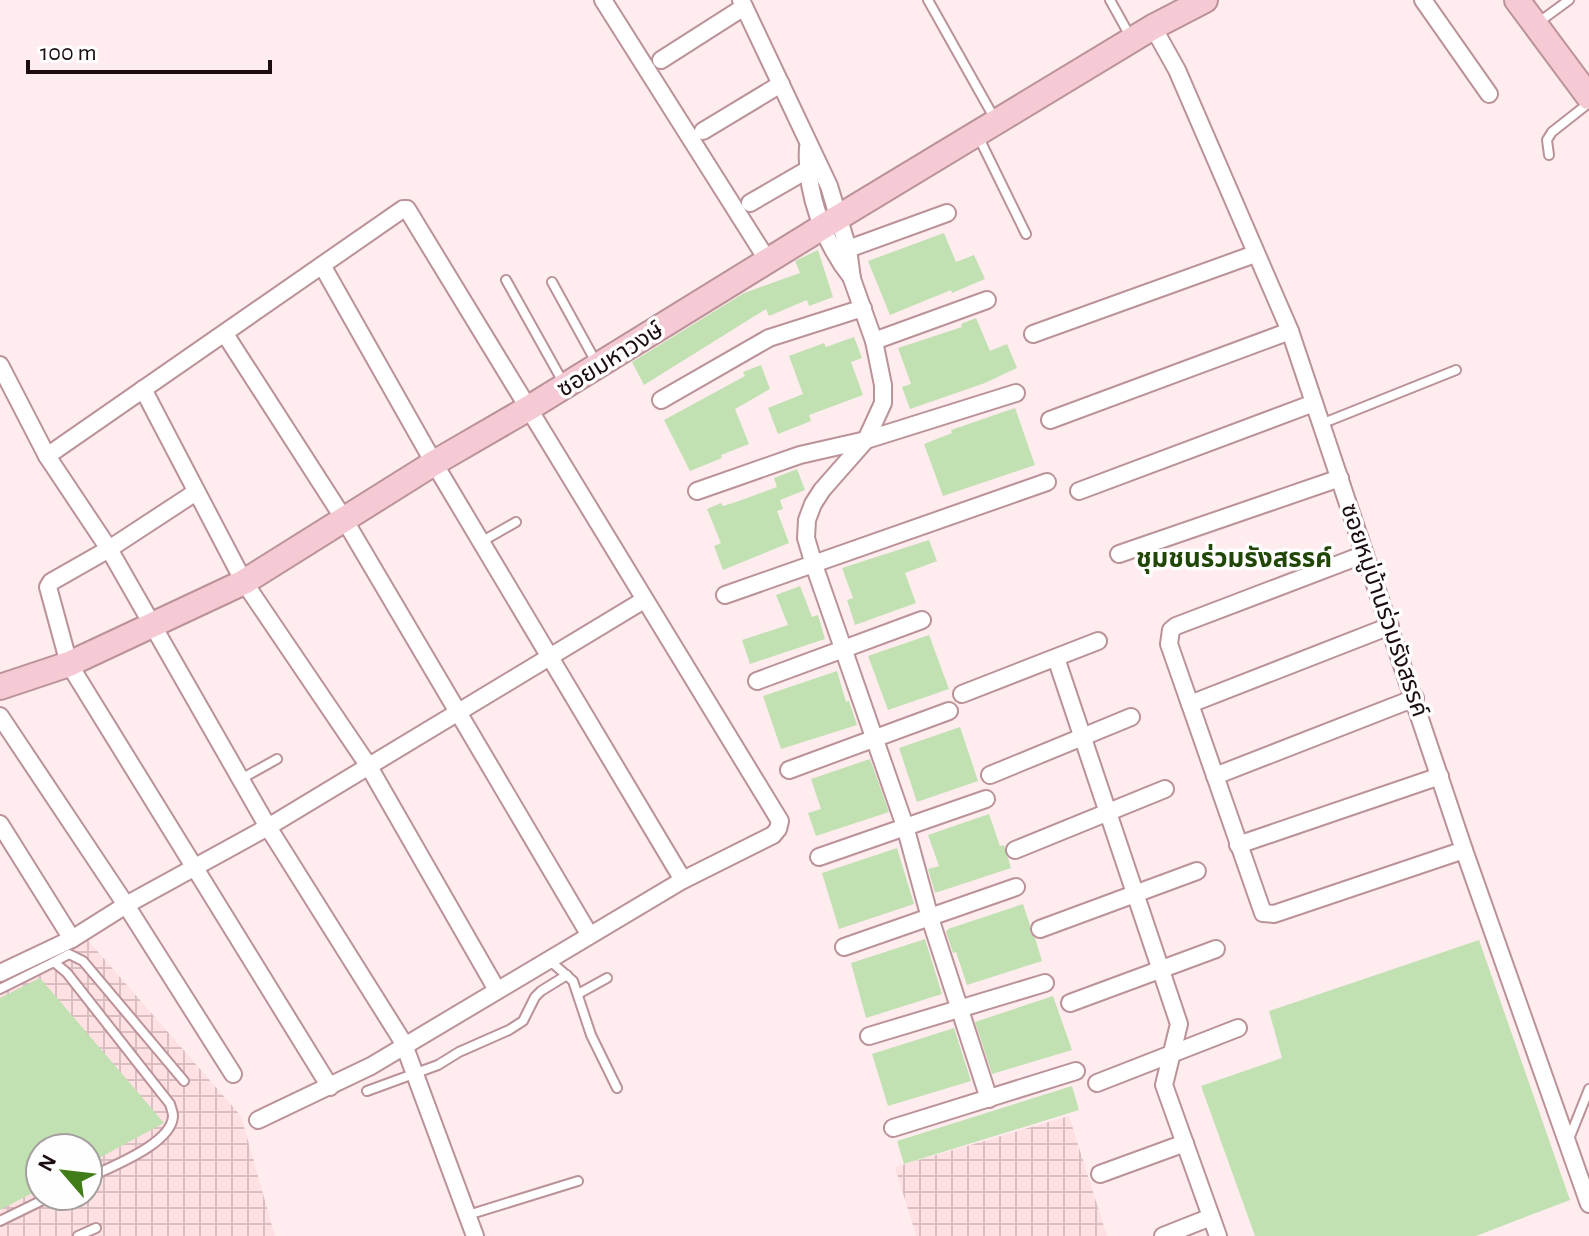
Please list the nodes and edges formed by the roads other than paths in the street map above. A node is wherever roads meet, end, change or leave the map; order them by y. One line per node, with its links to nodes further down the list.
1 (603, 0): 26 (street)
2 (928, 0): 16 (lane)
3 (1110, 0): 10 (lane)
4 (1205, 0): 10 (street, ซอยมหาวงษ์)
5 (1423, 0): 13 (street)
6 (1517, 0): 9 (street)
7 (1569, 0): 9 (lane)
8 (742, 4): 11 (street); 12 (street)
9 (1535, 25): 14 (street)
10 (1143, 34): 16 (street, ซอยมหาวงษ์); 25 (street, ซอยหมู่บ้านร่วมรังสรรค์)
11 (661, 60)
12 (781, 84): 17 (street); 19 (street)
13 (1489, 94)
14 (1589, 97)
15 (1589, 103): 18 (lane)
16 (986, 128): 22 (street, ซอยมหาวงษ์); 23 (lane)
17 (703, 131)
18 (1549, 155)
19 (813, 167): 20 (street); 22 (street)
20 (750, 203)
21 (947, 213): 24 (street)
22 (831, 221): 24 (street); 26 (street, ซอยมหาวงษ์); 28 (street)
23 (1026, 234)
24 (848, 249): 28 (street)
25 (1255, 254): 33 (street, ซอยหมู่บ้านร่วมรังสรรค์); 35 (street)
26 (768, 261): 38 (street, ซอยมหาวงษ์)
27 (323, 267): 34 (street); 45 (street); 50 (street)
28 (852, 279): 32 (street)
29 (506, 280): 40 (lane)
30 (552, 282): 38 (lane)
31 (987, 300): 36 (street)
32 (863, 308): 36 (street); 43 (street)
33 (1290, 331): 44 (street, ซอยหมู่บ้านร่วมรังสรรค์); 46 (street)
34 (225, 334): 41 (street); 56 (street)
35 (1033, 334)
36 (874, 341): 48 (street)
37 (0, 365): 49 (street)
38 (598, 366): 40 (street, ซอยมหาวงษ์)
39 (1456, 370): 47 (lane)
40 (566, 386): 45 (street, ซอยมหาวงษ์)
41 (143, 389): 49 (street); 55 (street)
42 (1016, 393): 48 (street)
43 (661, 400)
44 (1314, 403): 47 (street, ซอยหมู่บ้านร่วมรังสรรค์); 54 (street)
45 (529, 408): 50 (street, ซอยมหาวงษ์); 65 (street)
46 (1050, 420)
47 (1321, 424): 51 (street, ซอยหมู่บ้านร่วมรังสรรค์)
48 (866, 440): 53 (street); 62 (street)
49 (47, 456): 59 (street)
50 (434, 463): 56 (street, ซอยมหาวงษ์); 58 (street)
51 (1340, 478): 60 (street); 61 (street, ซอยหมู่บ้านร่วมรังสรรค์)
52 (1047, 482): 62 (street)
53 (697, 491)
54 (1079, 491)
55 (196, 492): 59 (street); 63 (street)
56 (344, 519): 63 (street, ซอยมหาวงษ์); 79 (street)
57 (516, 522): 58 (lane)
58 (481, 542): 71 (street)
59 (109, 549): 67 (street); 73 (street)
60 (1119, 554)
61 (1365, 554): 68 (street, ซอยหมู่บ้านร่วมรังสรรค์); 78 (street)
62 (814, 565): 64 (street); 70 (street)
63 (244, 582): 67 (street, ซอยมหาวงษ์); 86 (street)
64 (725, 595)
65 (644, 600): 71 (street); 104 (street)
66 (922, 620): 70 (street)
67 (151, 625): 73 (street, ซอยมหาวงษ์); 91 (street)
68 (1390, 626): 77 (street, ซอยหมู่บ้านร่วมรังสรรค์); 78 (street)
69 (1098, 641): 72 (street)
70 (844, 648): 74 (street); 84 (street)
71 (551, 656): 79 (street); 104 (street)
72 (1056, 658): 76 (street); 83 (street)
73 (69, 664): 75 (street, ซอยมหาวงษ์); 102 (street)
74 (757, 681)
75 (0, 687)
76 (962, 694)
77 (1415, 698): 89 (street); 90 (street, ซอยหมู่บ้านร่วมรังสรรค์)
78 (1190, 704): 89 (street)
79 (459, 711): 86 (street); 110 (street)
80 (949, 711): 84 (street)
81 (0, 716): 107 (street)
82 (1131, 717): 83 (street)
83 (1083, 737): 88 (street); 94 (street)
84 (875, 738): 87 (street); 96 (street)
85 (277, 759): 91 (lane)
86 (368, 765): 97 (street); 122 (street)
87 (789, 770)
88 (990, 775)
89 (1215, 776): 98 (street)
90 (1440, 776): 98 (street); 100 (street, ซอยหมู่บ้านร่วมรังสรรค์)
91 (240, 779): 97 (street)
92 (1165, 789): 94 (street)
93 (986, 799): 96 (street)
94 (1108, 812): 99 (street); 106 (street)
95 (0, 824): 111 (street)
96 (905, 826): 101 (street); 108 (street)
97 (268, 827): 102 (street); 128 (street)
98 (1238, 845): 100 (street)
99 (1015, 850)
100 (1464, 850): 143 (street, ซอยหมู่บ้านร่วมรังสรรค์)
101 (819, 857)
102 (193, 867): 107 (street); 135 (street)
103 (1197, 871): 106 (street)
104 (683, 880): 110 (street)
105 (1016, 887): 108 (street)
106 (1135, 894): 109 (street); 116 (street)
107 (126, 905): 111 (street); 131 (street)
108 (930, 918): 112 (street); 125 (street)
109 (1040, 929)
110 (589, 934): 114 (street)
111 (72, 939): 117 (street)
112 (844, 947)
113 (1216, 949): 116 (street)
114 (548, 959): 118 (lane); 122 (street)
115 (54, 962): 121 (lane); 133 (lane); 144 (lane)
116 (1161, 969): 124 (street); 129 (street)
117 (0, 973)
118 (567, 975): 123 (lane); 132 (lane)
119 (607, 978): 123 (lane)
120 (1045, 983): 125 (street)
121 (0, 989)
122 (497, 990): 128 (street)
123 (578, 994): 136 (lane)
124 (1070, 1003)
125 (961, 1009): 127 (street); 139 (street)
126 (1238, 1028): 129 (street)
127 (869, 1036)
128 (404, 1044): 132 (street); 135 (street)
129 (1172, 1054): 134 (street); 142 (street)
130 (1076, 1071): 139 (street)
131 (233, 1074)
132 (416, 1074): 138 (lane); 149 (street)
133 (184, 1081)
134 (1097, 1083)
135 (328, 1084): 140 (street)
136 (617, 1088)
137 (1589, 1089): 143 (lane)
138 (367, 1091)
139 (989, 1099): 141 (street)
140 (258, 1120)
141 (893, 1128)
142 (1185, 1143): 145 (street); 150 (street)
143 (1568, 1143): 147 (street, ซอยหมู่บ้านร่วมรังสรรค์)
144 (104, 1170)
145 (1100, 1174)
146 (578, 1181): 149 (lane)
147 (1589, 1204)
148 (24, 1209): 151 (lane)
149 (468, 1215): 154 (street)
150 (1211, 1217): 155 (street); 156 (street)
151 (0, 1221)
152 (96, 1228): 153 (lane)
153 (78, 1236)
154 (475, 1236)
155 (1163, 1236)
156 (1218, 1236)

